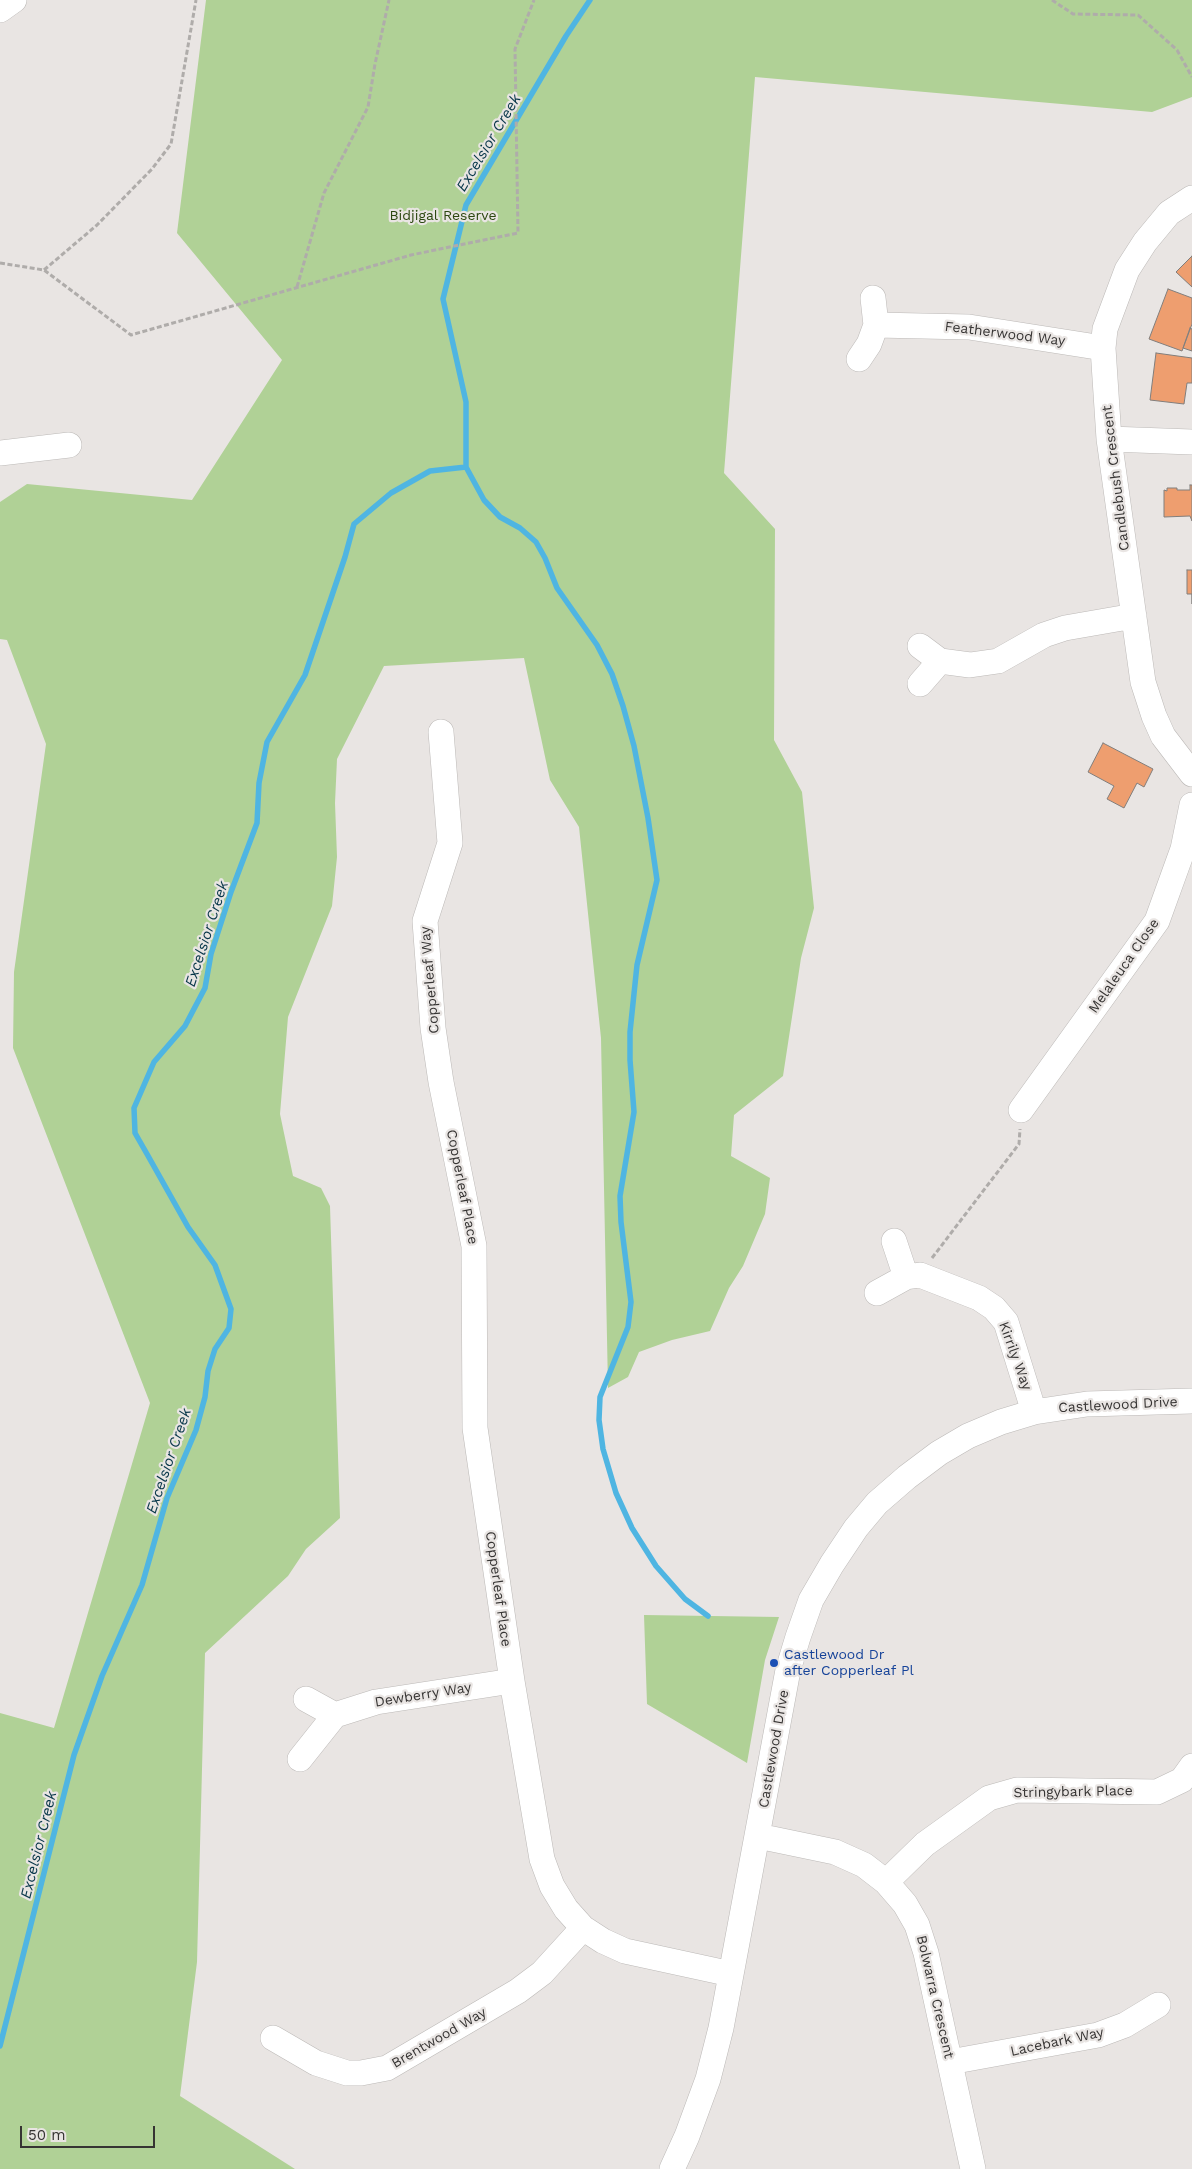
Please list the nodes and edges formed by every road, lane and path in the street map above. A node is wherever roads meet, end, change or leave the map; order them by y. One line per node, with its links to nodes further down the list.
1 (14, 0): 6 (street)
2 (196, 0): 10 (path)
3 (389, 0): 11 (path)
4 (534, 0): 11 (path)
5 (1052, 0): 7 (path)
6 (0, 10)
7 (1192, 77)
8 (1192, 198): 14 (street, Candlebush Crescent)
9 (0, 263): 10 (path)
10 (44, 270): 11 (path)
11 (297, 287)
12 (872, 298): 13 (street)
13 (876, 325): 14 (street, Featherwood Way); 15 (street)
14 (1103, 348): 16 (street, Candlebush Crescent)
15 (859, 359)
16 (1109, 439): 17 (street); 20 (street, Candlebush Crescent)
17 (1192, 442)
18 (69, 445): 19 (street)
19 (0, 453)
20 (1134, 616): 22 (street); 25 (street, Candlebush Crescent)
21 (920, 646): 22 (street)
22 (940, 661): 23 (street)
23 (920, 684)
24 (442, 732): 27 (street, Copperleaf Way)
25 (1192, 774)
26 (1192, 805): 28 (street, Melaleuca Close)
27 (441, 1082): 34 (street, Copperleaf Place)
28 (1021, 1110): 30 (path)
29 (894, 1241): 30 (street)
30 (913, 1276): 31 (street); 33 (street, Kirrily Way)
31 (877, 1293)
32 (1192, 1402): 33 (street, Castlewood Drive)
33 (1034, 1412): 39 (street, Castlewood Drive)
34 (512, 1681): 36 (street, Dewberry Way); 41 (street, Copperleaf Place)
35 (306, 1700): 36 (street)
36 (335, 1715): 37 (street)
37 (300, 1759)
38 (1192, 1766): 40 (street, Stringybark Place)
39 (758, 1836): 40 (street, Bolwarra Crescent); 42 (street, Castlewood Drive)
40 (886, 1882): 45 (street, Bolwarra Crescent)
41 (583, 1928): 42 (street, Copperleaf Place); 44 (street, Brentwood Way)
42 (731, 1974): 46 (street, Castlewood Drive)
43 (1158, 2005): 45 (street, Lacebark Way)
44 (272, 2038)
45 (950, 2062): 47 (street, Bolwarra Crescent)
46 (672, 2169)
47 (973, 2169)

